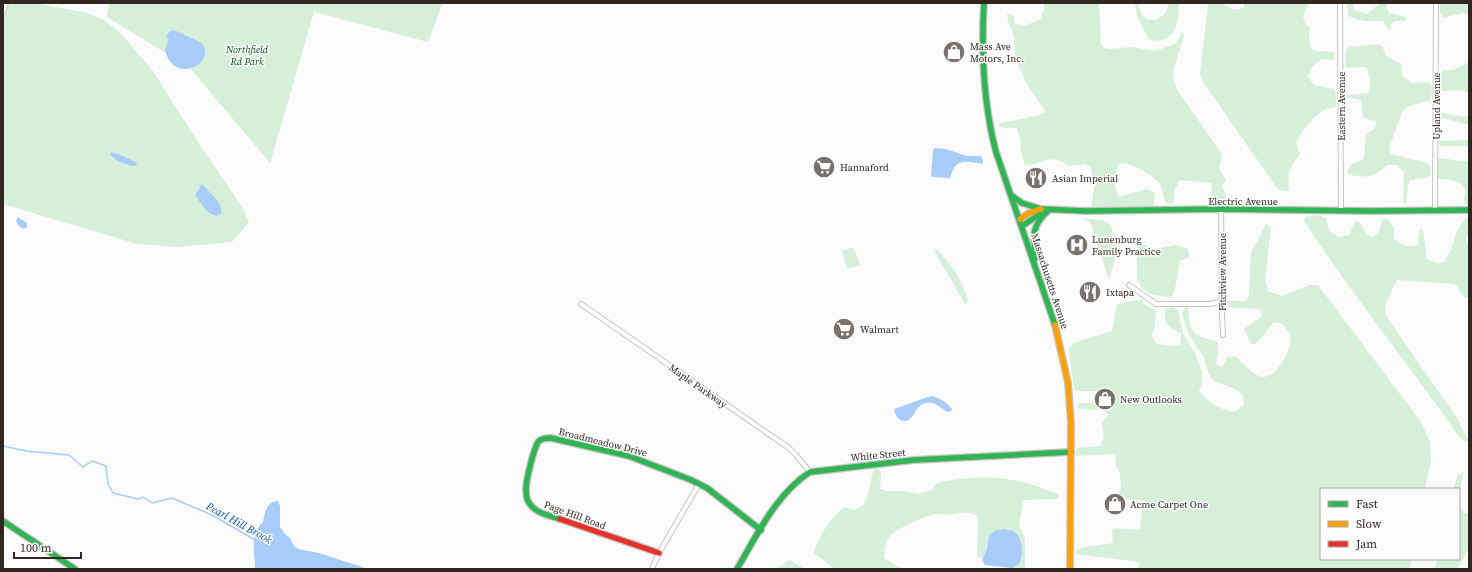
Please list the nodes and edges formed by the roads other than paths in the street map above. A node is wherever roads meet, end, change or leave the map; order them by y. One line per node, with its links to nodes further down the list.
1 (6, 3): 5 (street)
2 (984, 3): 6 (main road, Massachusetts Avenue)
3 (1340, 3): 10 (street, Eastern Avenue)
4 (1436, 3): 11 (street, Upland Avenue)
5 (3, 12)
6 (1012, 196): 7 (main road, Electric Avenue); 13 (main road, Massachusetts Avenue)
7 (1041, 208): 9 (main road, Electric Avenue); 13 (main road)
8 (1221, 209): 9 (main road, Electric Avenue); 10 (main road, Electric Avenue); 17 (street, Fitchview Avenue)
9 (1049, 210): 14 (main road); 15 (main road)
10 (1341, 210): 11 (main road, Electric Avenue)
11 (1435, 210): 12 (main road, Electric Avenue)
12 (1469, 210)
13 (1020, 220): 14 (main road, Massachusetts Avenue)
14 (1022, 226): 15 (main road, Massachusetts Avenue)
15 (1038, 270): 21 (main road, Massachusetts Avenue)
16 (1129, 285): 17 (street)
17 (1222, 301): 19 (street, Fitchview Avenue)
18 (581, 304): 22 (street, Maple Parkway)
19 (1223, 336)
20 (541, 440): 23 (main road, Broadmeadow Drive); 26 (main road, Page Hill Road)
21 (1070, 452): 22 (main road, White Street); 30 (main road, Massachusetts Avenue)
22 (810, 472): 25 (main road, White Street)
23 (699, 484): 25 (main road, Broadmeadow Drive); 26 (street)
24 (3, 521): 27 (main road)
25 (761, 530): 29 (main road, White Street)
26 (659, 554): 28 (street)
27 (75, 569)
28 (652, 569)
29 (737, 569)
30 (1070, 569)

